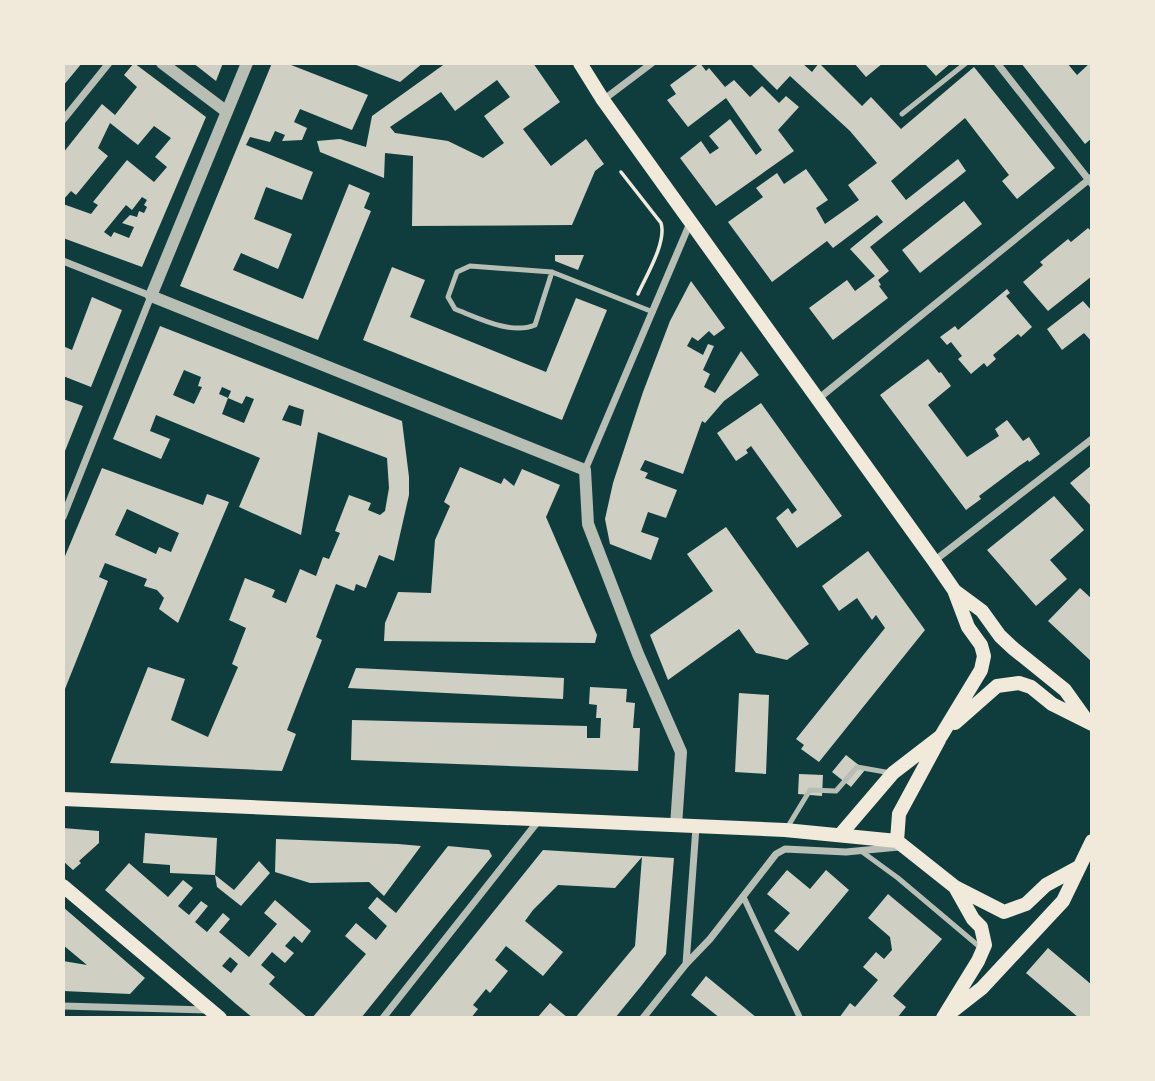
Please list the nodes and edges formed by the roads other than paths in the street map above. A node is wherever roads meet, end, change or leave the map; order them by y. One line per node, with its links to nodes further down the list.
1 (109, 63): 11 (street)
2 (162, 63): 9 (street)
3 (247, 63): 9 (street)
4 (580, 63): 8 (main road)
5 (652, 63): 8 (street)
6 (966, 63): 10 (lane)
7 (997, 63): 12 (street)
8 (603, 100): 13 (main road)
9 (227, 112): 16 (street)
10 (902, 114)
11 (63, 120)
12 (1091, 180): 18 (street)
13 (691, 221): 17 (street); 18 (main road)
14 (63, 261): 16 (street)
15 (552, 272): 15 (lane); 17 (lane)
16 (151, 296): 20 (street); 21 (street)
17 (653, 312): 20 (street)
18 (818, 399): 22 (main road)
19 (1092, 439): 22 (street)
20 (585, 470): 29 (street)
21 (63, 517)
22 (934, 561): 23 (main road)
23 (954, 590): 24 (main road); 25 (main road)
24 (1090, 724): 25 (main road)
25 (941, 736): 26 (main road); 34 (main road)
26 (893, 773): 31 (lane); 32 (main road)
27 (63, 799): 28 (main road)
28 (540, 820): 29 (main road); 47 (street)
29 (676, 826): 30 (main road)
30 (696, 827): 31 (main road); 42 (street)
31 (785, 831): 32 (main road)
32 (839, 835): 34 (main road)
33 (1092, 841): 37 (main road)
34 (900, 844): 35 (street); 39 (main road)
35 (861, 851): 40 (street); 41 (lane)
36 (1092, 858): 37 (main road)
37 (1079, 867): 39 (main road); 50 (main road)
38 (63, 886): 45 (main road)
39 (955, 887): 41 (main road)
40 (743, 896): 42 (street); 49 (street)
41 (981, 955): 50 (main road)
42 (686, 964): 48 (street)
43 (63, 1006): 44 (street)
44 (141, 1008): 45 (street); 46 (street)
45 (216, 1014)
46 (133, 1018)
47 (383, 1018)
48 (643, 1018)
49 (800, 1018)
50 (943, 1018)

